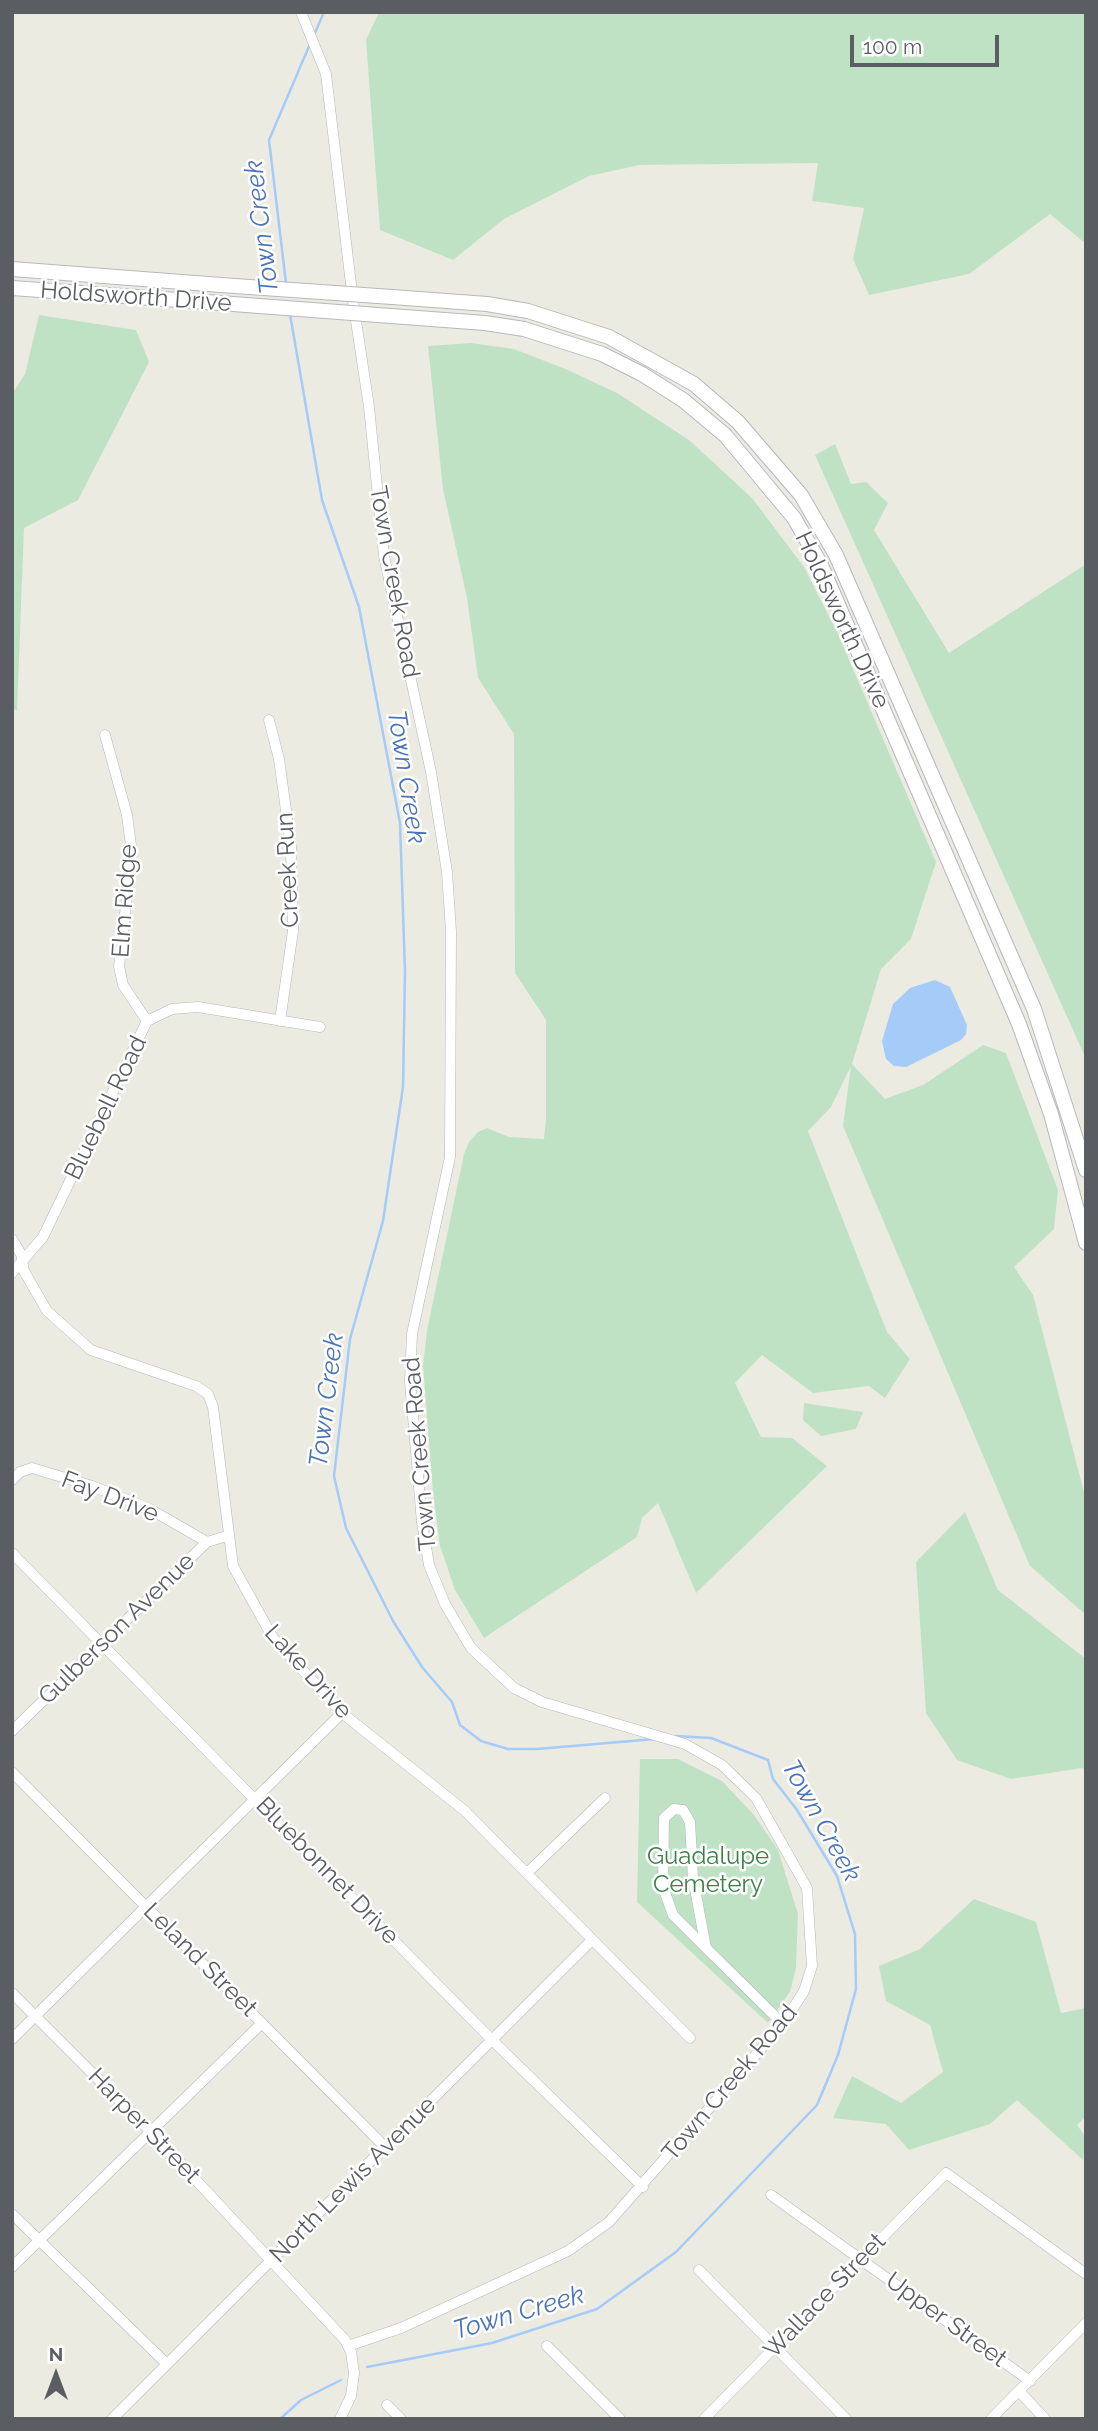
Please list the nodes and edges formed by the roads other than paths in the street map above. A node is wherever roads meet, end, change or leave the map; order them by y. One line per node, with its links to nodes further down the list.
1 (301, 12): 33 (street, Town Creek Road)
2 (12, 270): 6 (main road, Holdsworth Drive, bridge)
3 (12, 288): 7 (main road, Holdsworth Drive, bridge)
4 (269, 720): 9 (street, Creek Run)
5 (105, 735): 8 (street, Elm Ridge)
6 (994, 919): 7 (main road); 11 (main road, Holdsworth Drive)
7 (977, 927): 13 (main road, Holdsworth Drive)
8 (147, 1021): 9 (street, Bluebell Road); 14 (street, Bluebell Road)
9 (279, 1021): 10 (street, Bluebell Road)
10 (320, 1027)
11 (1086, 1170)
12 (12, 1239): 14 (street, Lake Drive)
13 (1086, 1243)
14 (22, 1263): 15 (street, Bluebell Road); 17 (street, Lake Drive)
15 (12, 1273)
16 (12, 1480): 18 (street, Fay Drive)
17 (228, 1536): 18 (street, Gulberson Avenue); 21 (street, Lake Drive)
18 (207, 1542): 20 (street, Gulberson Avenue)
19 (12, 1553): 20 (street, Bluebonnet Drive)
20 (102, 1646): 22 (street, Gulberson Avenue); 25 (street, Bluebonnet Drive)
21 (342, 1713): 25 (street); 26 (street, Lake Drive)
22 (12, 1731)
23 (12, 1772): 27 (street, Leland Street)
24 (605, 1798): 26 (street)
25 (256, 1799): 27 (street); 36 (street, Bluebonnet Drive)
26 (527, 1874): 28 (street, Lake Drive)
27 (148, 1908): 31 (street); 32 (street, Leland Street)
28 (592, 1940): 34 (street, Lake Drive); 36 (street, North Lewis Avenue)
29 (706, 1948): 29 (street); 33 (street)
30 (12, 1993): 31 (street, Harper Street)
31 (36, 2016): 35 (street); 37 (street, Harper Street)
32 (262, 2023): 37 (street); 38 (street, Leland Street)
33 (783, 2024): 39 (street, Town Creek Road)
34 (690, 2038)
35 (12, 2039)
36 (492, 2040): 38 (street, North Lewis Avenue); 39 (street, Bluebonnet Drive)
37 (151, 2132): 42 (street); 44 (street, Harper Street)
38 (386, 2148): 44 (street, North Lewis Avenue)
39 (643, 2187): 49 (street, Town Creek Road)
40 (771, 2194): 43 (street, Upper Street)
41 (12, 2214): 42 (street)
42 (39, 2240): 45 (street); 52 (street)
43 (862, 2259): 47 (street, Wallace Street); 51 (street, Wallace Street); 53 (street, Upper Street)
44 (274, 2260): 49 (street, Harper Street); 52 (street, North Lewis Avenue)
45 (12, 2267)
46 (699, 2270): 51 (street)
47 (1086, 2274)
48 (1086, 2323): 53 (street)
49 (348, 2346): 57 (street)
50 (547, 2346): 59 (street)
51 (775, 2348): 60 (street, Wallace Street); 61 (street)
52 (167, 2364): 56 (street, North Lewis Avenue)
53 (1030, 2381): 54 (street)
54 (1019, 2391): 62 (street); 63 (street)
55 (387, 2405): 58 (street)
56 (112, 2419)
57 (340, 2419)
58 (401, 2419)
59 (620, 2419)
60 (704, 2419)
61 (846, 2419)
62 (991, 2419)
63 (1045, 2419)

